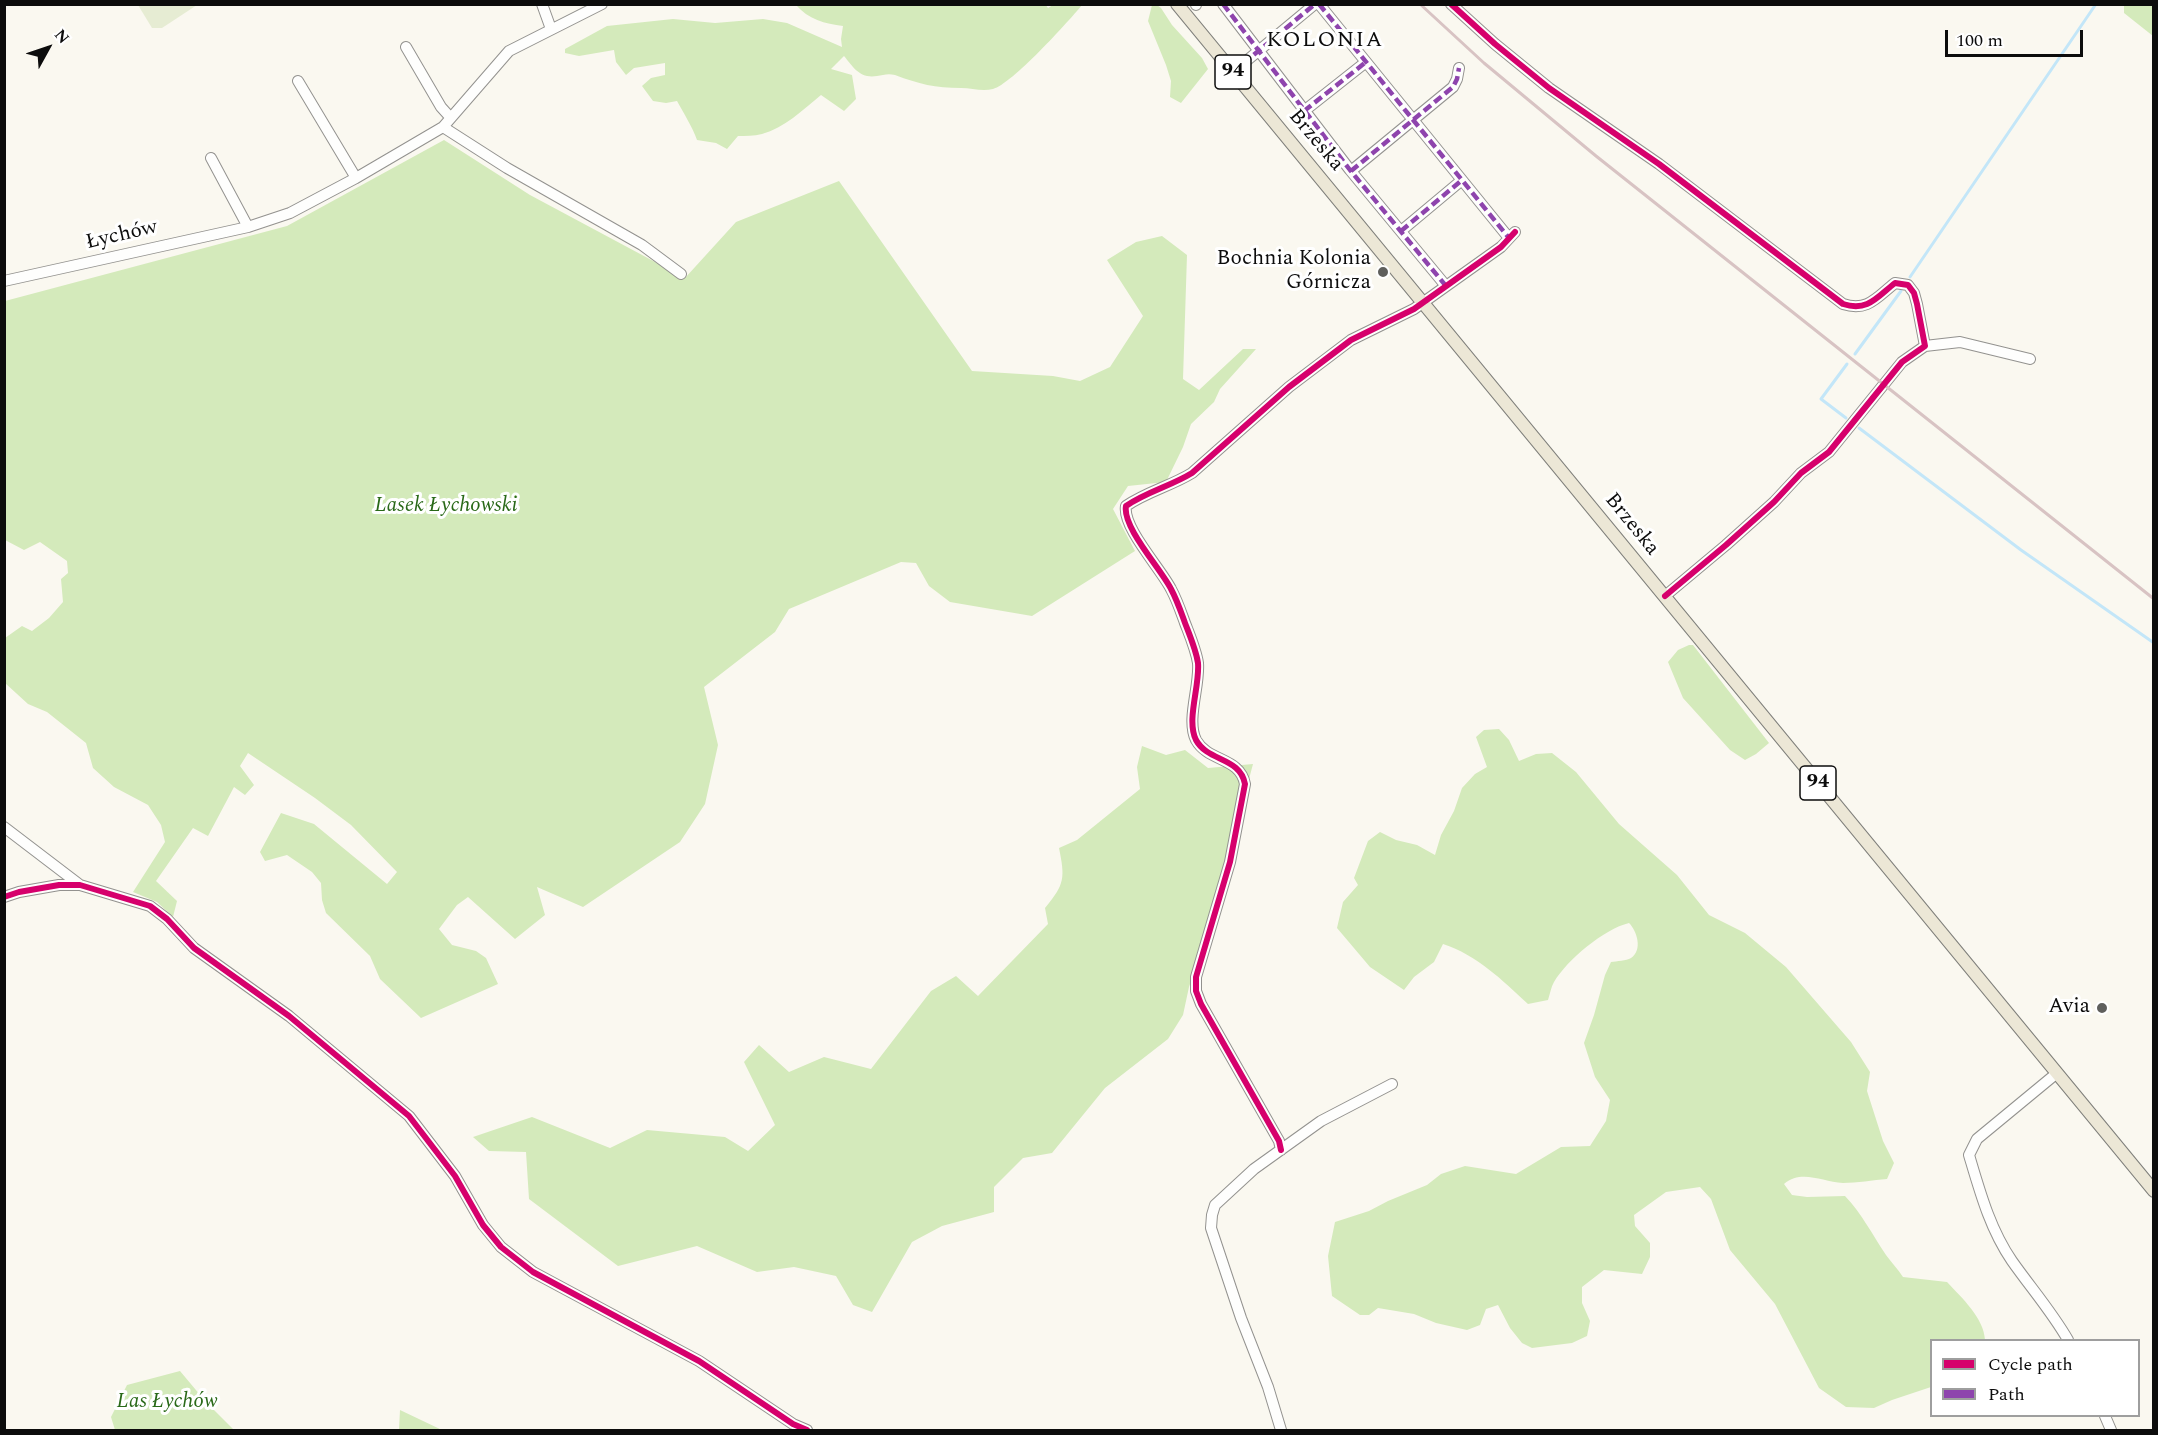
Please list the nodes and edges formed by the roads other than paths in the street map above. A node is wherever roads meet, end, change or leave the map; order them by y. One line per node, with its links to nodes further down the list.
1 (542, 4): 7 (street)
2 (602, 4): 7 (street, Łychów)
3 (1177, 4): 12 (main road, Brzeska / 94)
4 (1223, 4): 9 (street)
5 (1317, 4): 9 (street); 10 (street)
6 (1450, 4): 28 (street)
7 (551, 29): 15 (street, Łychów)
8 (406, 47): 15 (street)
9 (1258, 51): 12 (street); 14 (street)
10 (1366, 62): 14 (street); 16 (street)
11 (1459, 68): 16 (street)
12 (1233, 72): 27 (main road, Brzeska / 94)
13 (298, 81): 20 (street)
14 (1304, 111): 19 (street)
15 (450, 117): 17 (street, Łychów)
16 (1413, 120): 19 (street); 21 (street)
17 (443, 127): 20 (street, Łychów); 24 (street)
18 (211, 158): 22 (street)
19 (1351, 171): 23 (street)
20 (356, 178): 22 (street, Łychów)
21 (1462, 180): 23 (street); 26 (street)
22 (248, 227): 25 (street, Łychów)
23 (1401, 231): 26 (street)
24 (681, 274)
25 (4, 281)
26 (1446, 286): 27 (street)
27 (1423, 302): 30 (main road, Brzeska / 94); 36 (street)
28 (1924, 346): 29 (street); 30 (street)
29 (2030, 359)
30 (1665, 596): 34 (main road, 94)
31 (4, 827): 32 (street)
32 (80, 885): 33 (street); 40 (street)
33 (4, 897)
34 (2057, 1073): 37 (main road, 94); 38 (street)
35 (1392, 1084): 36 (street)
36 (1281, 1150): 41 (street)
37 (2154, 1191)
38 (2067, 1339)
39 (2105, 1417): 42 (street)
40 (807, 1431)
41 (1281, 1431)
42 (2111, 1431)

